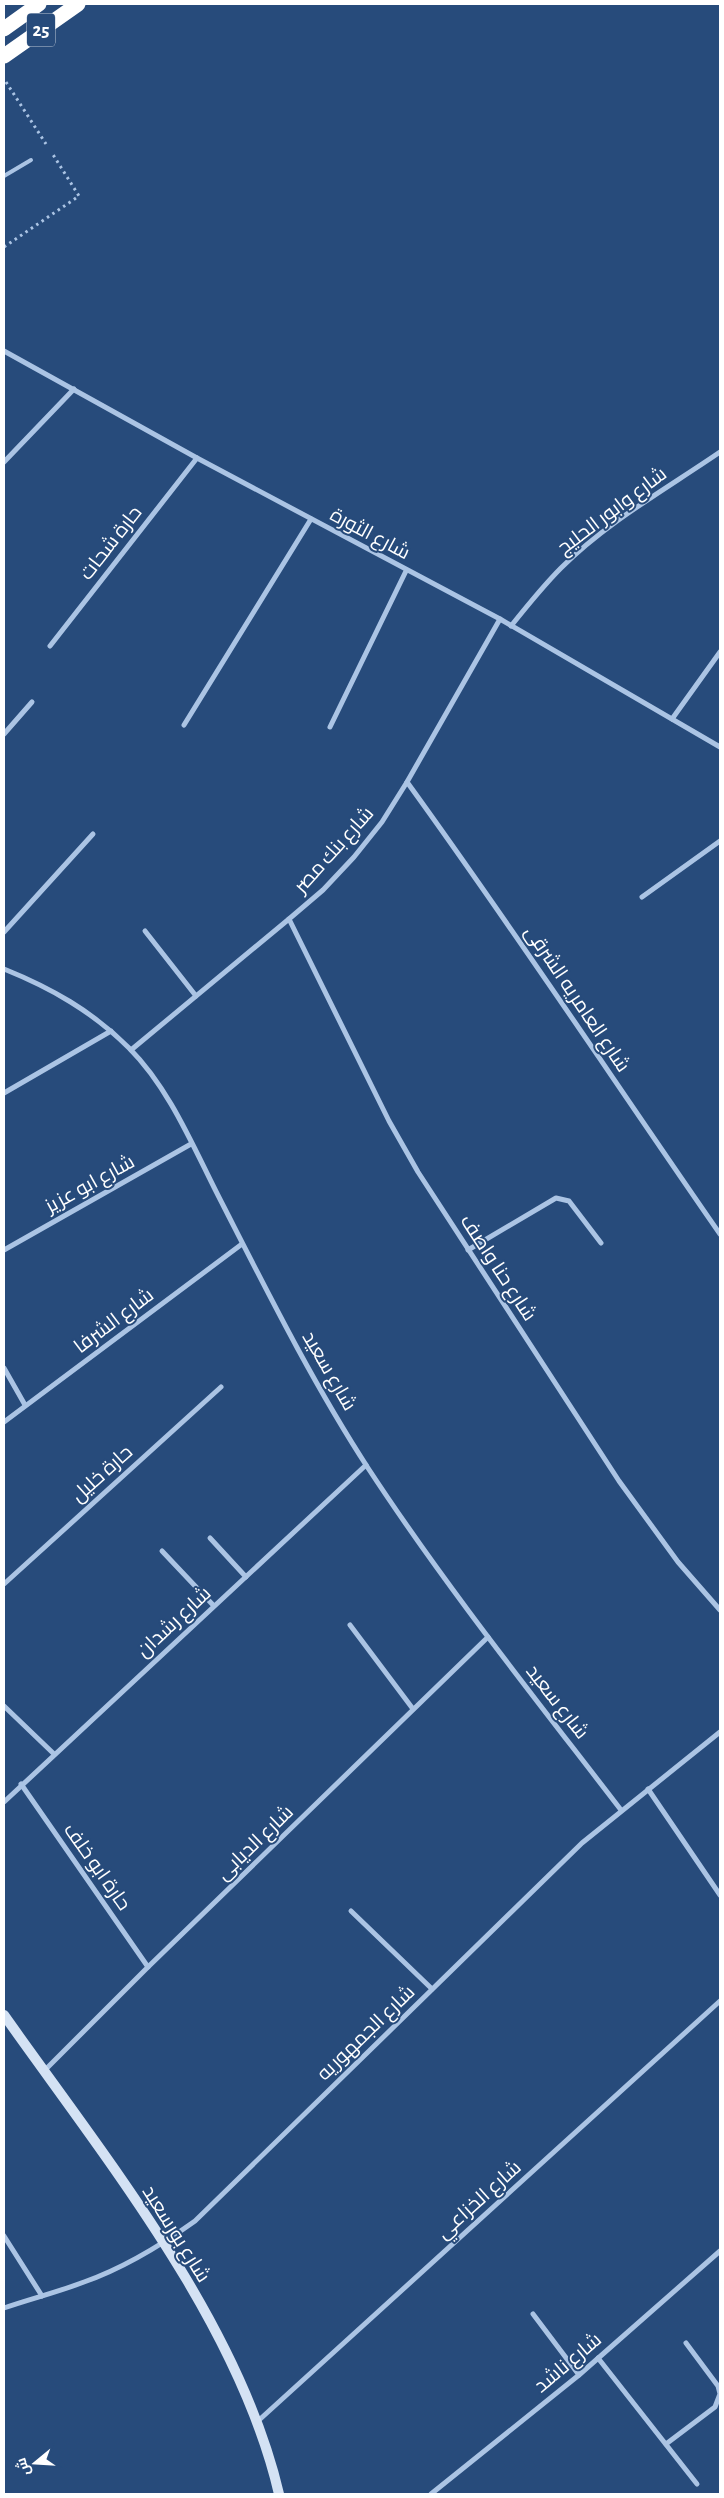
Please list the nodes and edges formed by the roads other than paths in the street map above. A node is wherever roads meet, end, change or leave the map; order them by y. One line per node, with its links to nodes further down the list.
1 (39, 4): 3 (highway)
2 (78, 4): 4 (highway, 25)
3 (4, 28)
4 (4, 56)
5 (31, 160): 6 (lane)
6 (4, 176)
7 (4, 351): 8 (street, شارع الثورة)
8 (74, 389): 10 (street, شارع الثورة); 11 (street)
9 (720, 452): 15 (street, شارع وابور الحليج)
10 (197, 458): 12 (street, شارع الثورة); 16 (street, حارة شحات)
11 (4, 462)
12 (311, 519): 13 (street, شارع الثورة); 20 (street)
13 (406, 571): 14 (street, شارع الثورة); 21 (street)
14 (500, 619): 15 (street, شارع الثورة); 24 (street, شارع بنك مصر)
15 (511, 626): 19 (street, شارع الثورة)
16 (50, 646)
17 (720, 652): 19 (street)
18 (32, 702): 22 (street)
19 (672, 719): 23 (street, شارع الثورة)
20 (184, 724)
21 (330, 727)
22 (4, 734)
23 (720, 747)
24 (408, 782): 28 (street, شارع بنك مصر); 37 (street, شارع العامريه الشرقى)
25 (94, 834): 30 (street)
26 (720, 841): 27 (street)
27 (642, 897)
28 (289, 919): 32 (street, شارع بنك مصر); 41 (street, شارع حنا واصف)
29 (144, 931): 32 (street)
30 (4, 932)
31 (4, 969): 33 (street, شارع سعيد)
32 (196, 996): 34 (street, شارع بنك مصر)
33 (111, 1032): 34 (street, شارع سعيد); 35 (street)
34 (131, 1050): 36 (street, شارع سعيد)
35 (4, 1093)
36 (191, 1144): 39 (street, شارع سعيد); 40 (street, شارع ابو عزيز)
37 (720, 1234)
38 (601, 1243): 41 (street)
39 (242, 1244): 44 (street, شارع الشرفا); 46 (street, شارع سعيد)
40 (4, 1250)
41 (468, 1250): 52 (street, شارع حنا واصف)
42 (4, 1368): 44 (street)
43 (221, 1387): 50 (street, حارة خليل)
44 (25, 1406): 45 (street, شارع الشرفا)
45 (4, 1422)
46 (366, 1465): 49 (street, شارع رشدان); 54 (street, شارع سعيد)
47 (210, 1538): 49 (street)
48 (162, 1551): 51 (street)
49 (246, 1577): 51 (street, شارع رشدان)
50 (4, 1584)
51 (214, 1606): 58 (street, شارع رشدان)
52 (720, 1610)
53 (350, 1625): 56 (street)
54 (488, 1637): 56 (street, شارع الديابى); 62 (street, شارع سعيد)
55 (4, 1706): 58 (street)
56 (413, 1709): 65 (street, شارع الديابى)
57 (720, 1732): 60 (street, شارع الجمهوريه)
58 (54, 1754): 59 (street, شارع رشدان)
59 (21, 1784): 61 (street, شارع رشدان); 65 (street, حارة ابو خلف)
60 (648, 1789): 62 (street, شارع الجمهوريه); 63 (street)
61 (4, 1802)
62 (621, 1810): 66 (street, شارع الجمهوريه)
63 (720, 1895)
64 (351, 1911): 66 (street)
65 (148, 1966): 69 (street, شارع الديابى)
66 (432, 1989): 71 (street, شارع الجمهوريه)
67 (720, 2001): 79 (street, شارع الخزاعي)
68 (4, 2015): 69 (main road, شارع بورسعيد)
69 (44, 2072): 71 (main road, شارع بورسعيد)
70 (4, 2236): 73 (street)
71 (165, 2243): 73 (street, شارع الجمهوريه); 79 (main road, شارع بورسعيد)
72 (720, 2251): 77 (street, شارع ناشد)
73 (42, 2296): 74 (street, شارع الجمهوريه)
74 (4, 2308)
75 (533, 2314): 78 (street)
76 (686, 2343): 80 (street)
77 (598, 2358): 78 (street, شارع ناشد); 80 (street)
78 (579, 2375): 83 (street, شارع ناشد)
79 (258, 2421): 82 (main road, شارع بورسعيد)
80 (666, 2444): 81 (street)
81 (697, 2484)
82 (279, 2494)
83 (431, 2494)

